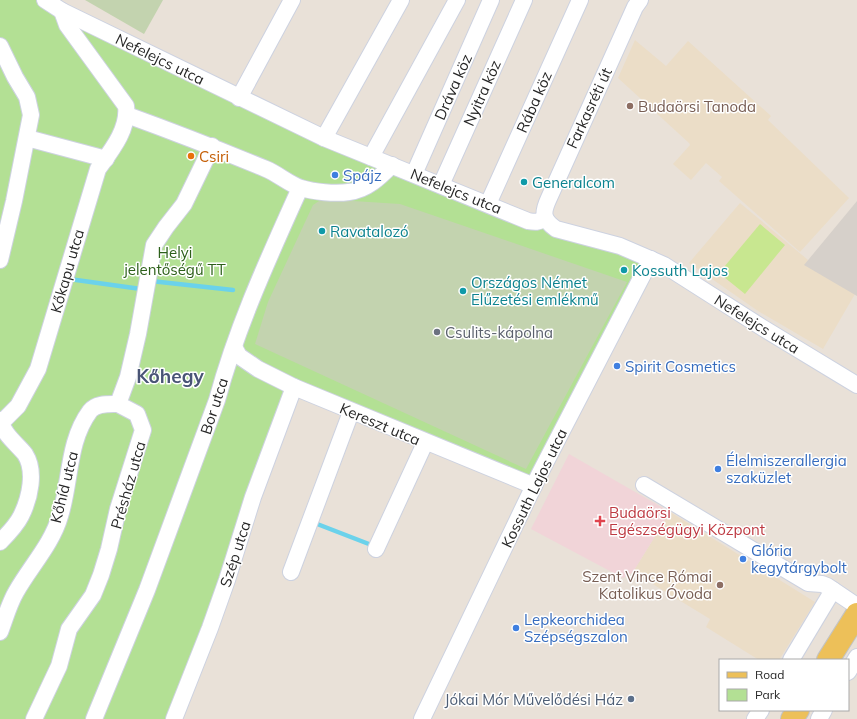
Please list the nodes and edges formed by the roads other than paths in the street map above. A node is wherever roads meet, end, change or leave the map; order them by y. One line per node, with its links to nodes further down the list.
1 (45, 0): 9 (street, Nefelejcs utca)
2 (292, 0): 13 (street)
3 (401, 0): 16 (street)
4 (456, 0): 18 (street)
5 (492, 0): 21 (street, Dráva köz)
6 (524, 0): 22 (street, Nyitra köz)
7 (580, 0): 24 (street, Rába köz)
8 (640, 0): 25 (street, Farkasréti út)
9 (62, 11): 13 (street, Nefelejcs utca); 14 (street)
10 (0, 46): 12 (street)
11 (0, 71): 12 (street)
12 (15, 77): 15 (street)
13 (239, 98): 16 (street, Nefelejcs utca)
14 (127, 115): 17 (street); 19 (street, Kőkapu utca)
15 (27, 138): 19 (street); 27 (street)
16 (324, 138): 18 (street, Nefelejcs utca)
17 (212, 146): 23 (street); 31 (street)
18 (371, 157): 20 (street, Nefelejcs utca)
19 (106, 159): 33 (street, Kőkapu utca)
20 (392, 165): 21 (street, Nefelejcs utca); 23 (street)
21 (414, 174): 22 (street, Nefelejcs utca)
22 (441, 185): 24 (street, Nefelejcs utca)
23 (300, 188): 28 (street, Bor utca)
24 (488, 204): 25 (street, Nefelejcs utca)
25 (544, 218): 26 (street, Nefelejcs utca)
26 (651, 259): 29 (street, Nefelejcs utca); 36 (street, Kossuth Lajos utca)
27 (0, 260)
28 (234, 347): 30 (street, Kereszt utca); 49 (street, Bor utca)
29 (857, 385)
30 (294, 388): 32 (street, Kereszt utca); 50 (street, Szép utca)
31 (118, 404): 43 (street, Kőhíd utca); 48 (street, Présház utca)
32 (351, 412): 34 (street, Kereszt utca); 39 (street)
33 (0, 421): 37 (street)
34 (425, 443): 36 (street, Kereszt utca); 38 (street)
35 (644, 485): 40 (street)
36 (534, 486): 51 (street, Kossuth Lajos utca)
37 (0, 542)
38 (376, 549)
39 (291, 572)
40 (833, 590): 41 (street); 45 (street)
41 (857, 606)
42 (857, 614): 46 (main road)
43 (0, 632)
44 (857, 657): 47 (street)
45 (792, 659)
46 (829, 659)
47 (849, 670)
48 (34, 719)
49 (94, 719)
50 (174, 719)
51 (422, 719)

